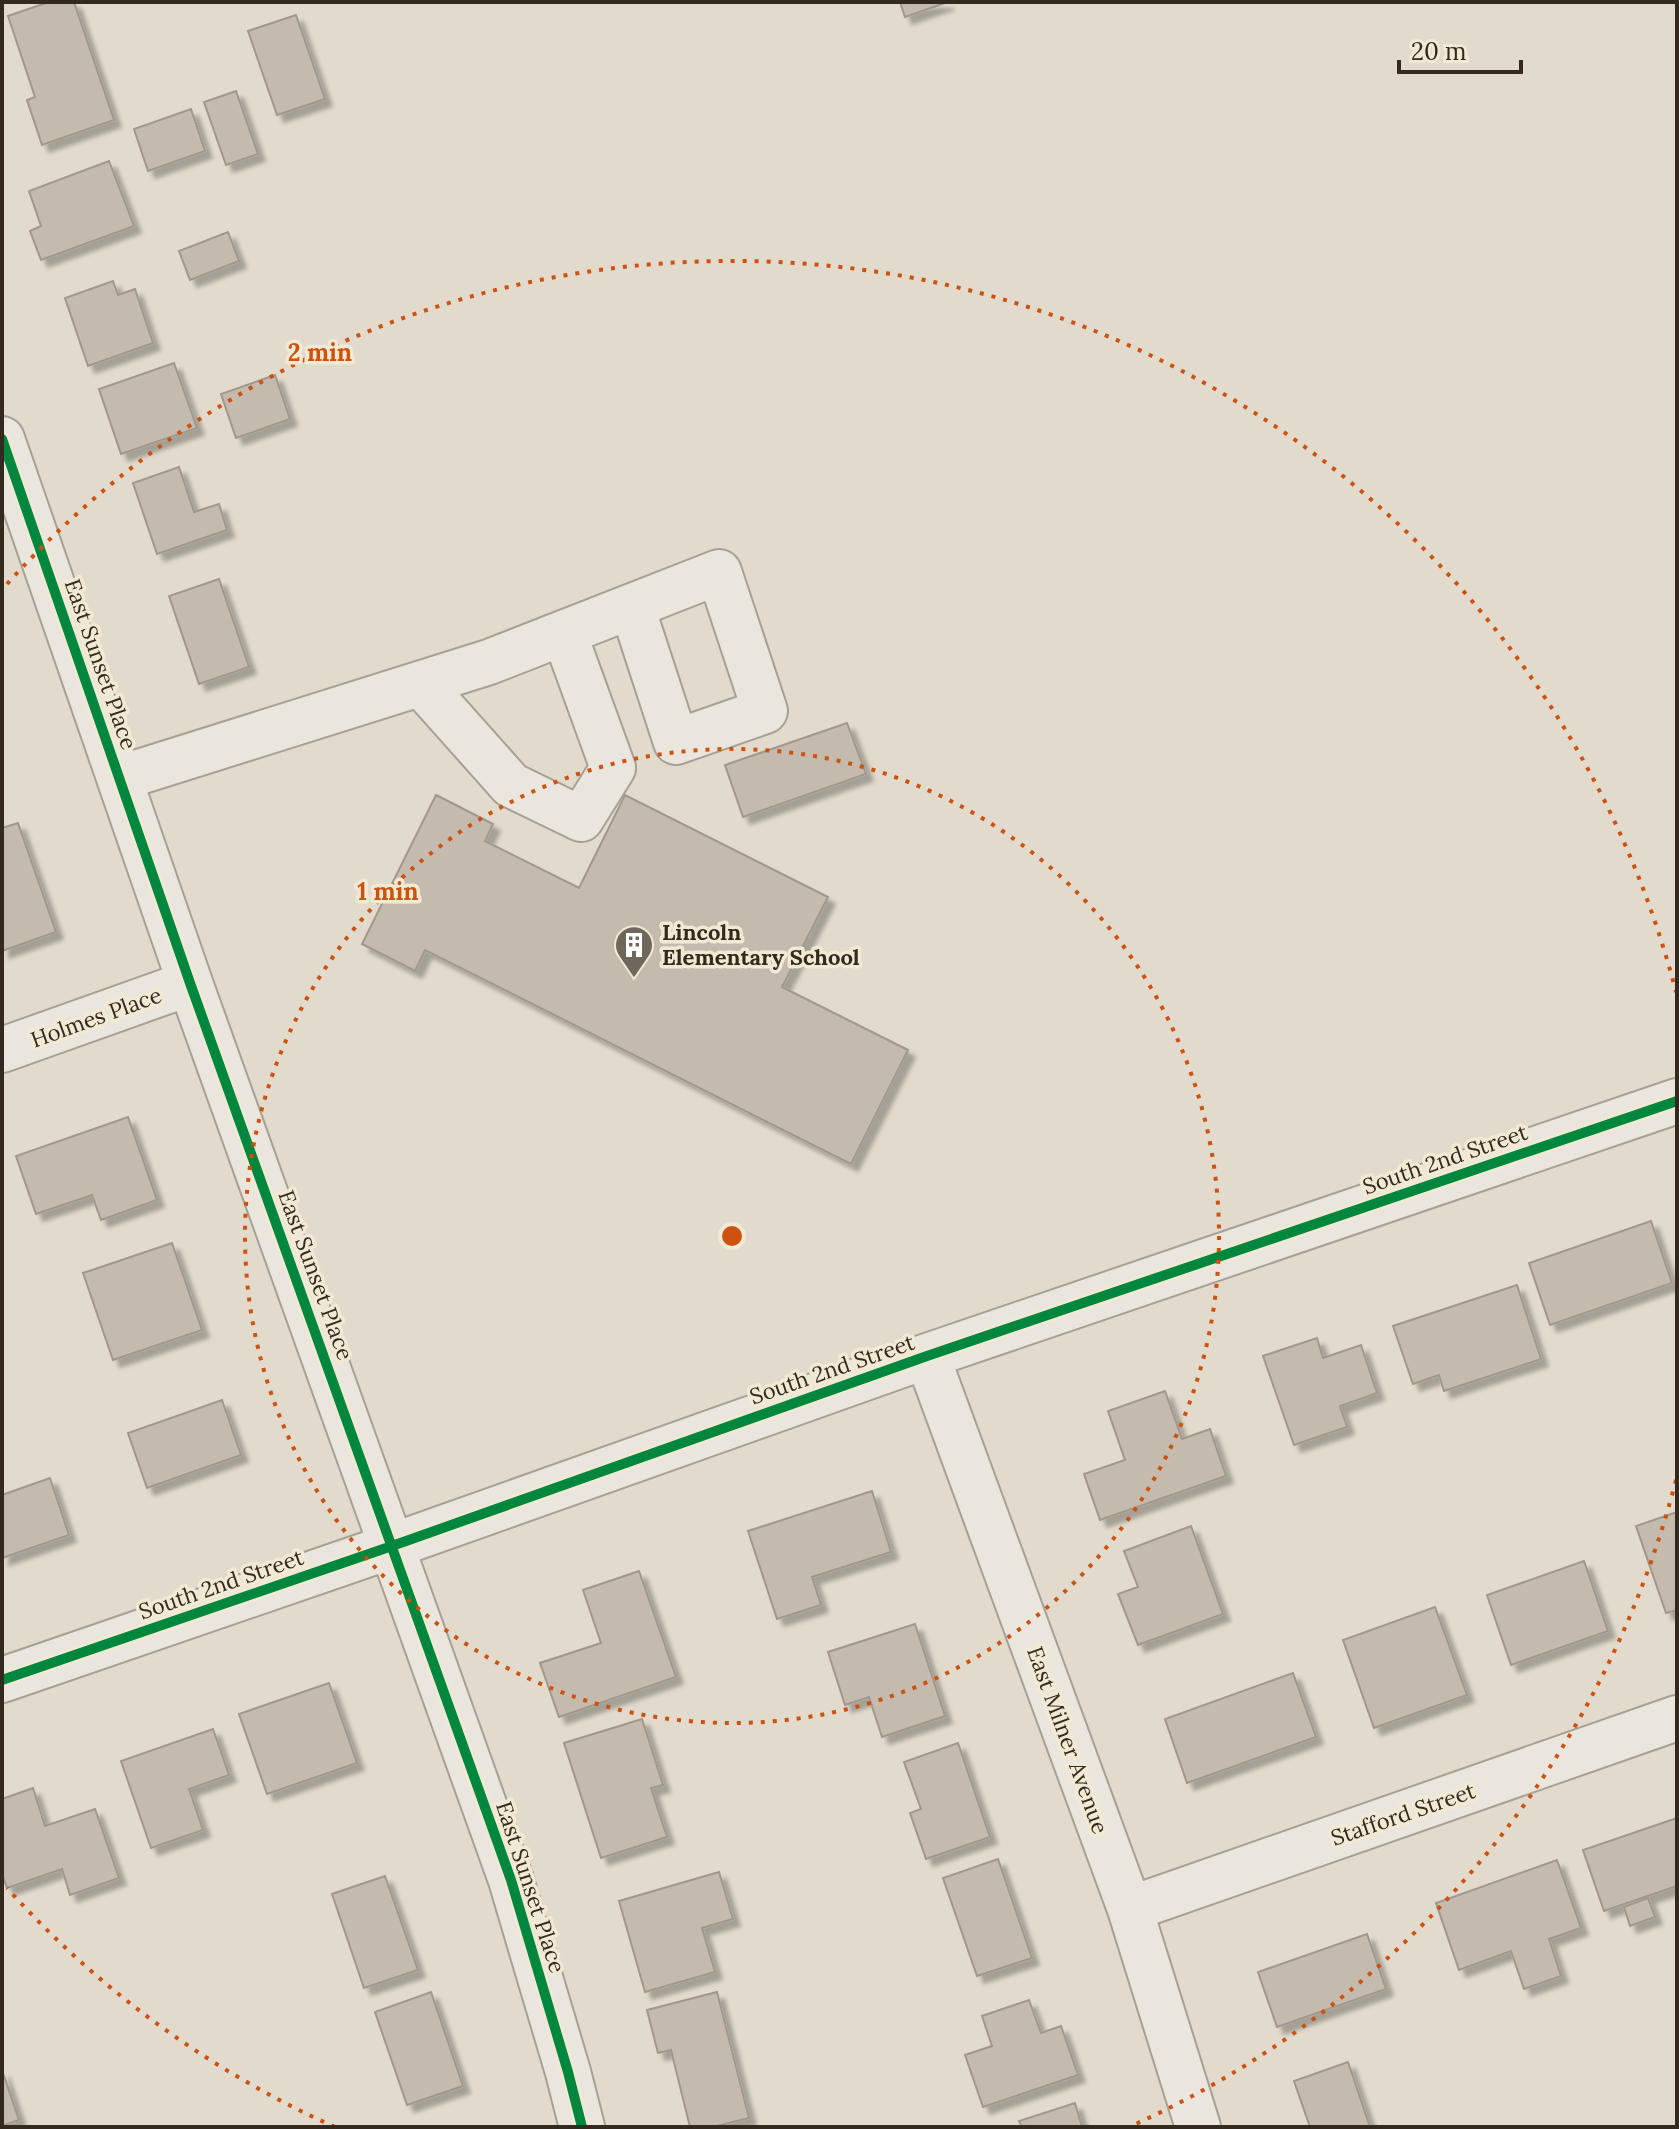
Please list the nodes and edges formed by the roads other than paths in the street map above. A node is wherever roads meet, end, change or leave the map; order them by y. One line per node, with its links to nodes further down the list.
1 (2, 439): 5 (street, East Sunset Place)
2 (632, 607): 3 (street)
3 (564, 633): 4 (street); 4 (street)
4 (421, 684): 5 (street)
5 (120, 778): 6 (street, East Sunset Place)
6 (190, 983): 7 (street, Holmes Place); 10 (street, East Sunset Place)
7 (2, 1050)
8 (1677, 1101): 9 (street, South 2nd Street)
9 (927, 1356): 10 (street, South 2nd Street); 13 (street, East Milner Avenue)
10 (392, 1546): 11 (street, South 2nd Street); 14 (street, East Sunset Place)
11 (2, 1680)
12 (1677, 1718): 13 (street, Stafford Street)
13 (1130, 1909): 15 (street, East Milner Avenue)
14 (582, 2127)
15 (1198, 2127)

